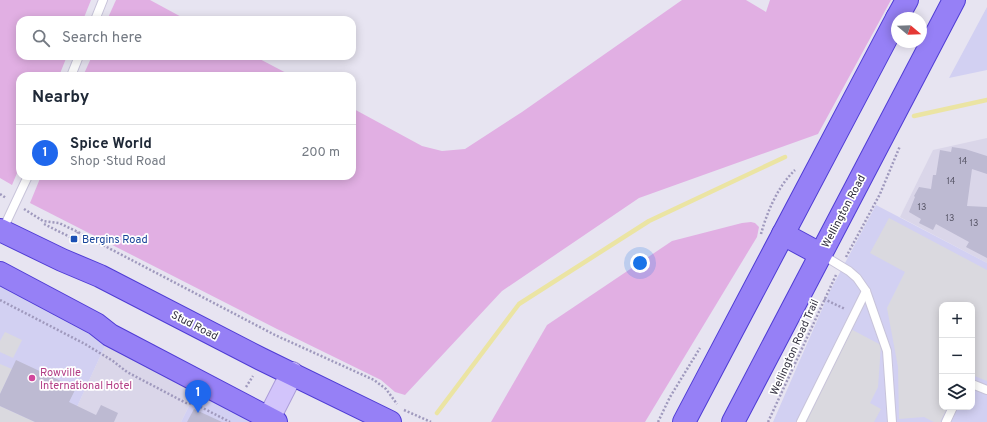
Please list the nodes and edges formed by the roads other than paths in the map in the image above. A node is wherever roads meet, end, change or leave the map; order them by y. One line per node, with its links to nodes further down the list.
1 (103, 0): 5 (lane)
2 (907, 0): 4 (highway)
3 (954, 0): 12 (highway, Wellington Road)
4 (900, 12)
5 (96, 16)
6 (891, 29): 11 (highway)
7 (77, 60): 8 (lane)
8 (73, 72)
9 (26, 180): 10 (lane)
10 (1, 231): 15 (highway, Stud Road)
11 (783, 234): 12 (highway); 22 (highway)
12 (820, 254): 14 (lane); 18 (highway, Wellington Road)
13 (0, 273): 21 (highway)
14 (866, 291): 25 (lane); 26 (lane)
15 (292, 373): 20 (highway, Stud Road); 21 (main road)
16 (975, 385): 17 (lane)
17 (987, 390)
18 (744, 401): 23 (highway, Wellington Road); 24 (highway)
19 (952, 410): 27 (lane)
20 (397, 412)
21 (270, 421)
22 (684, 422)
23 (733, 422)
24 (737, 422)
25 (801, 422)
26 (892, 422)
27 (946, 422)

